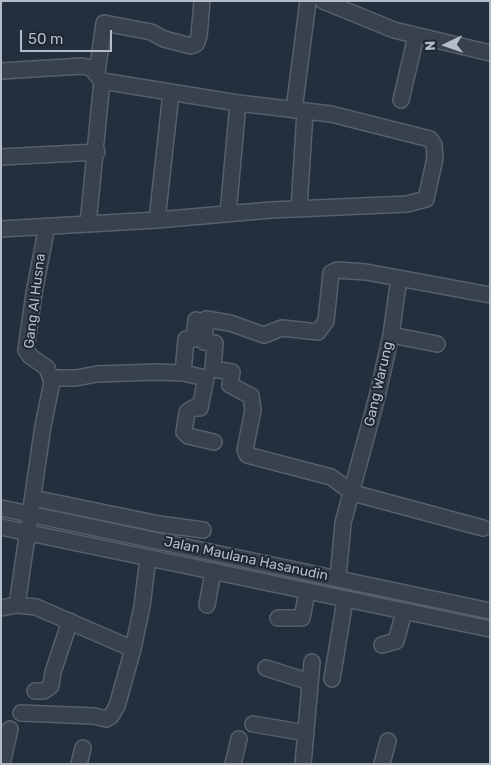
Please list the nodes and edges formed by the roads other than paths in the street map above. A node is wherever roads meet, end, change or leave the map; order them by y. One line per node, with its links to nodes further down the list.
1 (202, 1): 7 (street)
2 (308, 1): 11 (street)
3 (323, 1): 4 (street)
4 (416, 36): 5 (street); 9 (street)
5 (490, 53)
6 (1, 71): 7 (street)
7 (100, 77): 8 (street); 12 (street)
8 (171, 93): 10 (street); 16 (street)
9 (400, 100)
10 (238, 103): 11 (street); 15 (street)
11 (299, 111): 14 (street); 14 (street)
12 (97, 152): 13 (street); 17 (street)
13 (1, 157)
14 (299, 208): 15 (street)
15 (228, 214): 16 (street)
16 (157, 220): 17 (street)
17 (88, 224): 18 (street)
18 (47, 226): 19 (street); 26 (street, Gang Al Husna)
19 (1, 229)
20 (399, 278): 21 (street); 22 (street); 23 (street, Gang Warung)
21 (490, 295)
22 (206, 319): 25 (street); 28 (street)
23 (391, 335): 24 (street); 28 (street, Gang Warung)
24 (437, 344)
25 (183, 373): 26 (street); 27 (street)
26 (52, 378): 29 (street)
27 (214, 442)
28 (353, 493): 34 (street); 40 (street, Gang Warung)
29 (33, 498): 31 (street); 32 (street)
30 (1, 508): 31 (street, Jalan Maulana Hasanudin)
31 (31, 514): 36 (street); 37 (street, Jalan Maulana Hasanudin)
32 (159, 524): 35 (street); 37 (street)
33 (1, 527): 36 (street, Jalan Maulana Hasanudin)
34 (483, 528)
35 (203, 530)
36 (29, 533): 38 (street, Jalan Maulana Hasanudin); 42 (street)
37 (155, 541): 40 (street, Jalan Maulana Hasanudin)
38 (148, 560): 39 (street, Jalan Maulana Hasanudin); 52 (street)
39 (213, 572): 41 (street, Jalan Maulana Hasanudin); 43 (street)
40 (338, 578): 46 (street, Jalan Maulana Hasanudin)
41 (307, 596): 44 (street, Jalan Maulana Hasanudin); 47 (street)
42 (17, 605): 45 (street); 49 (street)
43 (208, 605)
44 (344, 607): 48 (street, Jalan Maulana Hasanudin); 55 (street)
45 (1, 608)
46 (484, 610): 50 (street)
47 (278, 618)
48 (402, 621): 50 (street, Jalan Maulana Hasanudin); 51 (street)
49 (70, 622): 52 (street); 57 (street)
50 (482, 628)
51 (382, 645)
52 (133, 649): 58 (street)
53 (312, 662): 56 (street)
54 (266, 668): 56 (street)
55 (332, 678)
56 (310, 682): 61 (street)
57 (35, 691)
58 (22, 713)
59 (253, 724): 61 (street)
60 (10, 729): 65 (street)
61 (306, 733): 68 (street)
62 (239, 739): 67 (street)
63 (388, 741): 69 (street)
64 (83, 748): 66 (street)
65 (2, 764)
66 (79, 764)
67 (233, 764)
68 (303, 764)
69 (382, 764)

